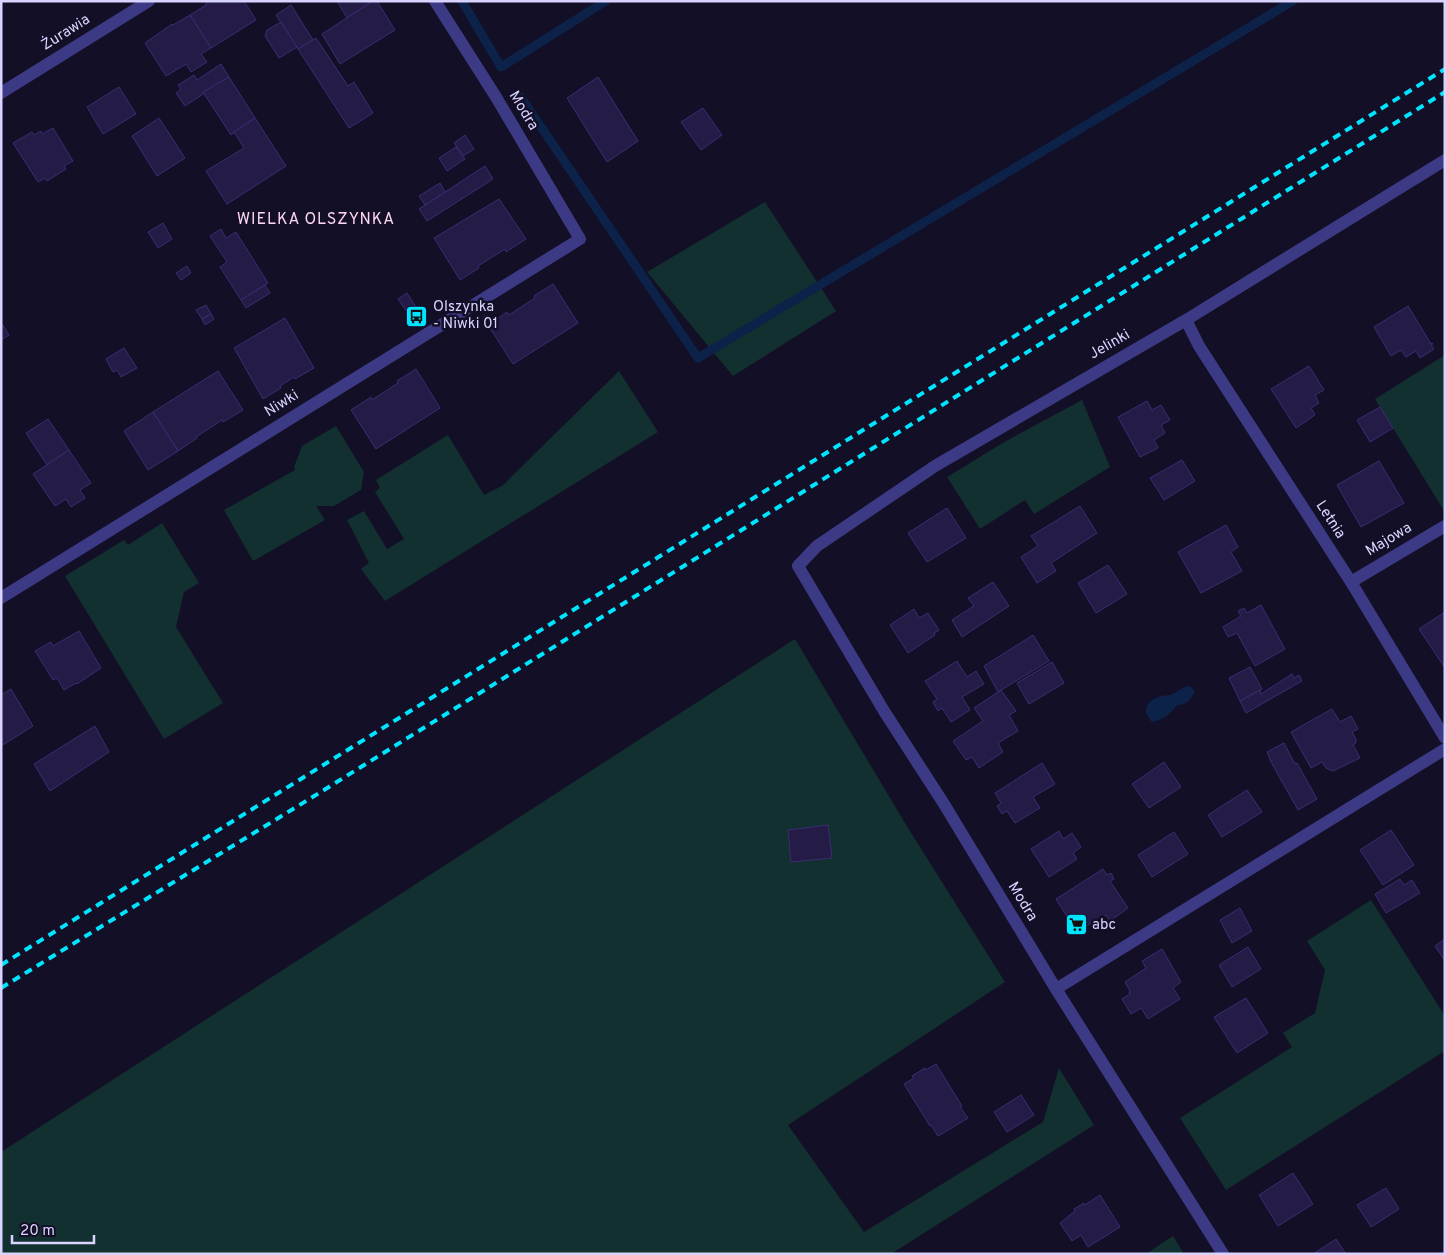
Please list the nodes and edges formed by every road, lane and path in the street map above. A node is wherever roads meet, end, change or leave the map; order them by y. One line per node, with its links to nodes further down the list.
1 (149, 1): 3 (street, Żurawia)
2 (435, 1): 5 (street, Modra)
3 (1, 93)
4 (1445, 160): 6 (street, Jelinki)
5 (580, 239): 10 (street, Niwki)
6 (1186, 320): 8 (street, Jelinki); 9 (street, Letnia)
7 (1445, 526): 9 (street, Majowa)
8 (798, 566): 13 (street, Modra)
9 (1351, 582): 11 (street, Letnia)
10 (1, 598)
11 (1445, 738)
12 (1445, 749): 13 (street)
13 (1056, 990): 14 (street, Modra)
14 (1223, 1254)

